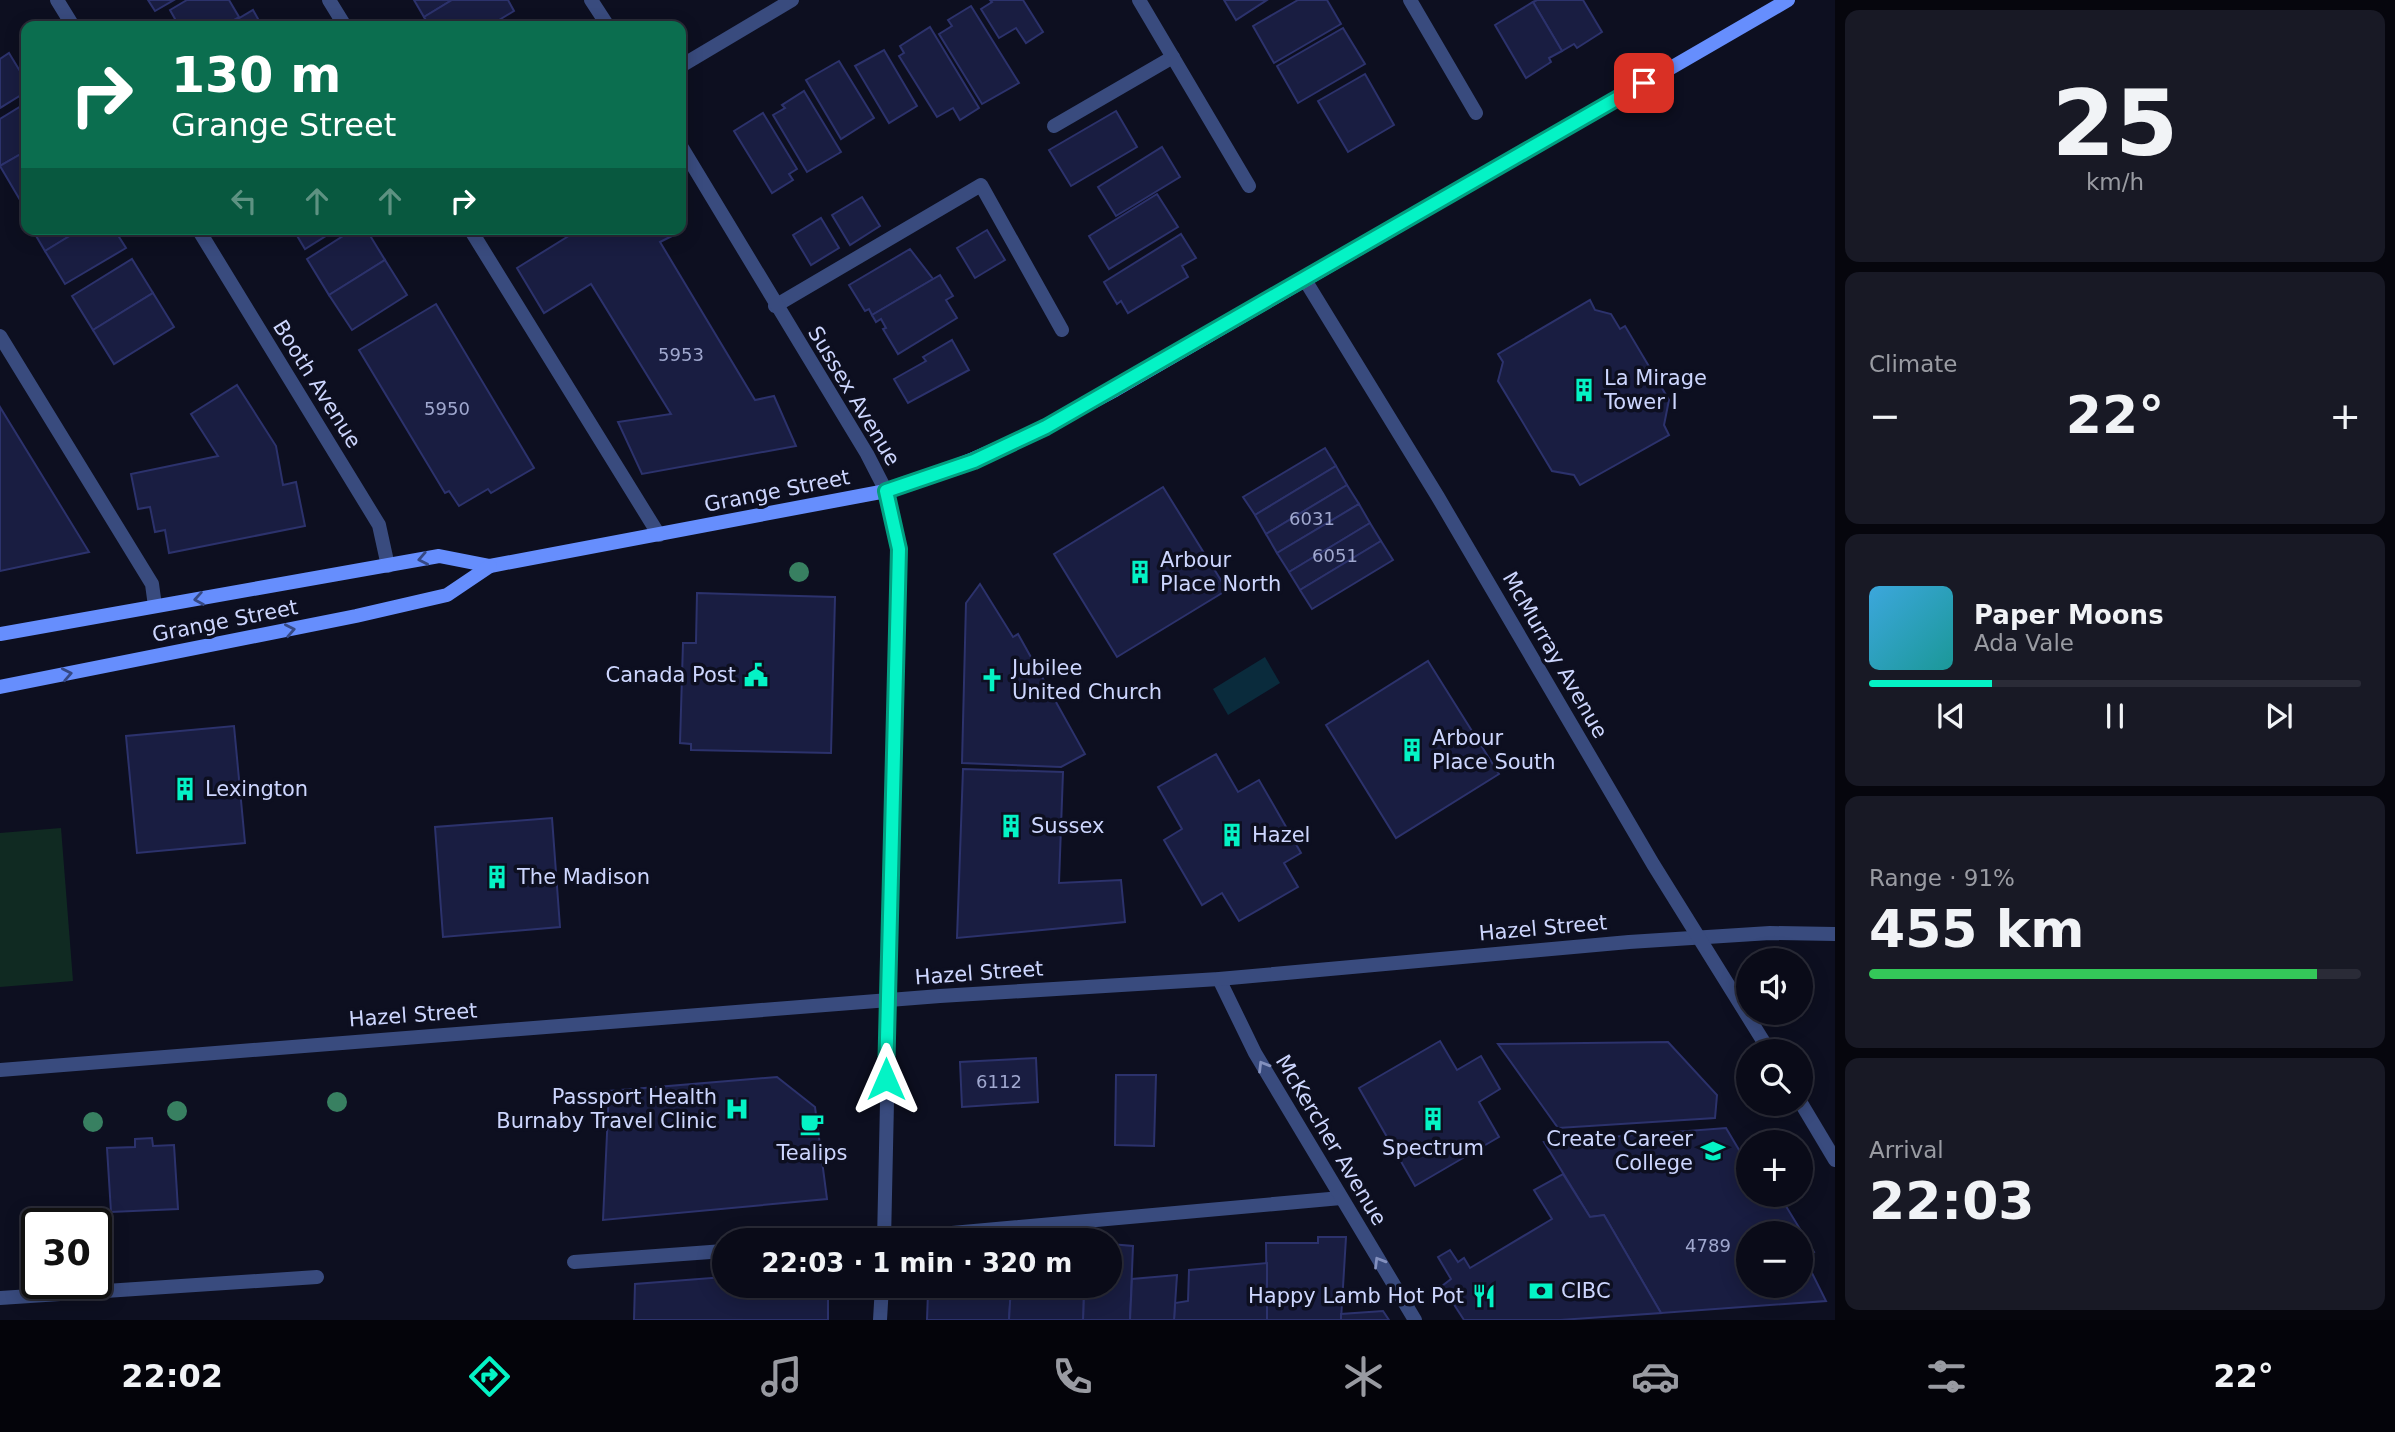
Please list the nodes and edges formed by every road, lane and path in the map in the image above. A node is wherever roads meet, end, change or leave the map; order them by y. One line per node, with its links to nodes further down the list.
1 (57, 0): 8 (street)
2 (329, 0): 9 (street)
3 (591, 0): 10 (street)
4 (792, 0): 12 (street)
5 (1139, 0): 11 (street)
6 (1410, 0): 13 (street)
7 (1788, 0): 19 (main road, Grange Street)
8 (70, 21)
9 (342, 21)
10 (605, 21)
11 (1173, 57): 14 (street); 16 (street)
12 (686, 63)
13 (1476, 113)
14 (1055, 126)
15 (686, 155): 20 (street, Sussex Avenue)
16 (1249, 186)
17 (202, 235): 25 (street, Booth Avenue)
18 (474, 235): 24 (street)
19 (1305, 280): 23 (main road, Grange Street); 31 (street, McMurray Avenue)
20 (775, 306): 21 (street); 23 (street, Sussex Avenue)
21 (1062, 330)
22 (0, 336): 27 (street)
23 (886, 491): 24 (main road, Grange Street); 33 (street, Sussex Avenue)
24 (659, 535): 26 (main road, Grange Street)
25 (387, 566): 26 (main road, Grange Street, one-way to 25); 27 (main road, Grange Street, one-way to 27)
26 (490, 566): 29 (main road, Grange Street, one-way to 26)
27 (155, 606): 28 (main road, Grange Street)
28 (0, 634)
29 (0, 687)
30 (1835, 934): 31 (street, Hazel Street)
31 (1700, 938): 32 (street, Hazel Street); 34 (street, McMurray Avenue)
32 (1219, 979): 33 (street, Hazel Street); 38 (street, McKercher Avenue, one-way to 32)
33 (887, 1002): 35 (street, Hazel Street); 39 (street, Sussex Avenue)
34 (1761, 1039)
35 (0, 1070)
36 (1809, 1116): 37 (street)
37 (1835, 1160)
38 (1341, 1198): 40 (street); 47 (street, McKercher Avenue, one-way to 38)
39 (884, 1228)
40 (1015, 1228)
41 (712, 1252): 42 (street)
42 (574, 1262)
43 (317, 1277): 44 (street)
44 (0, 1297)
45 (881, 1298): 46 (street)
46 (880, 1320)
47 (1415, 1320)

